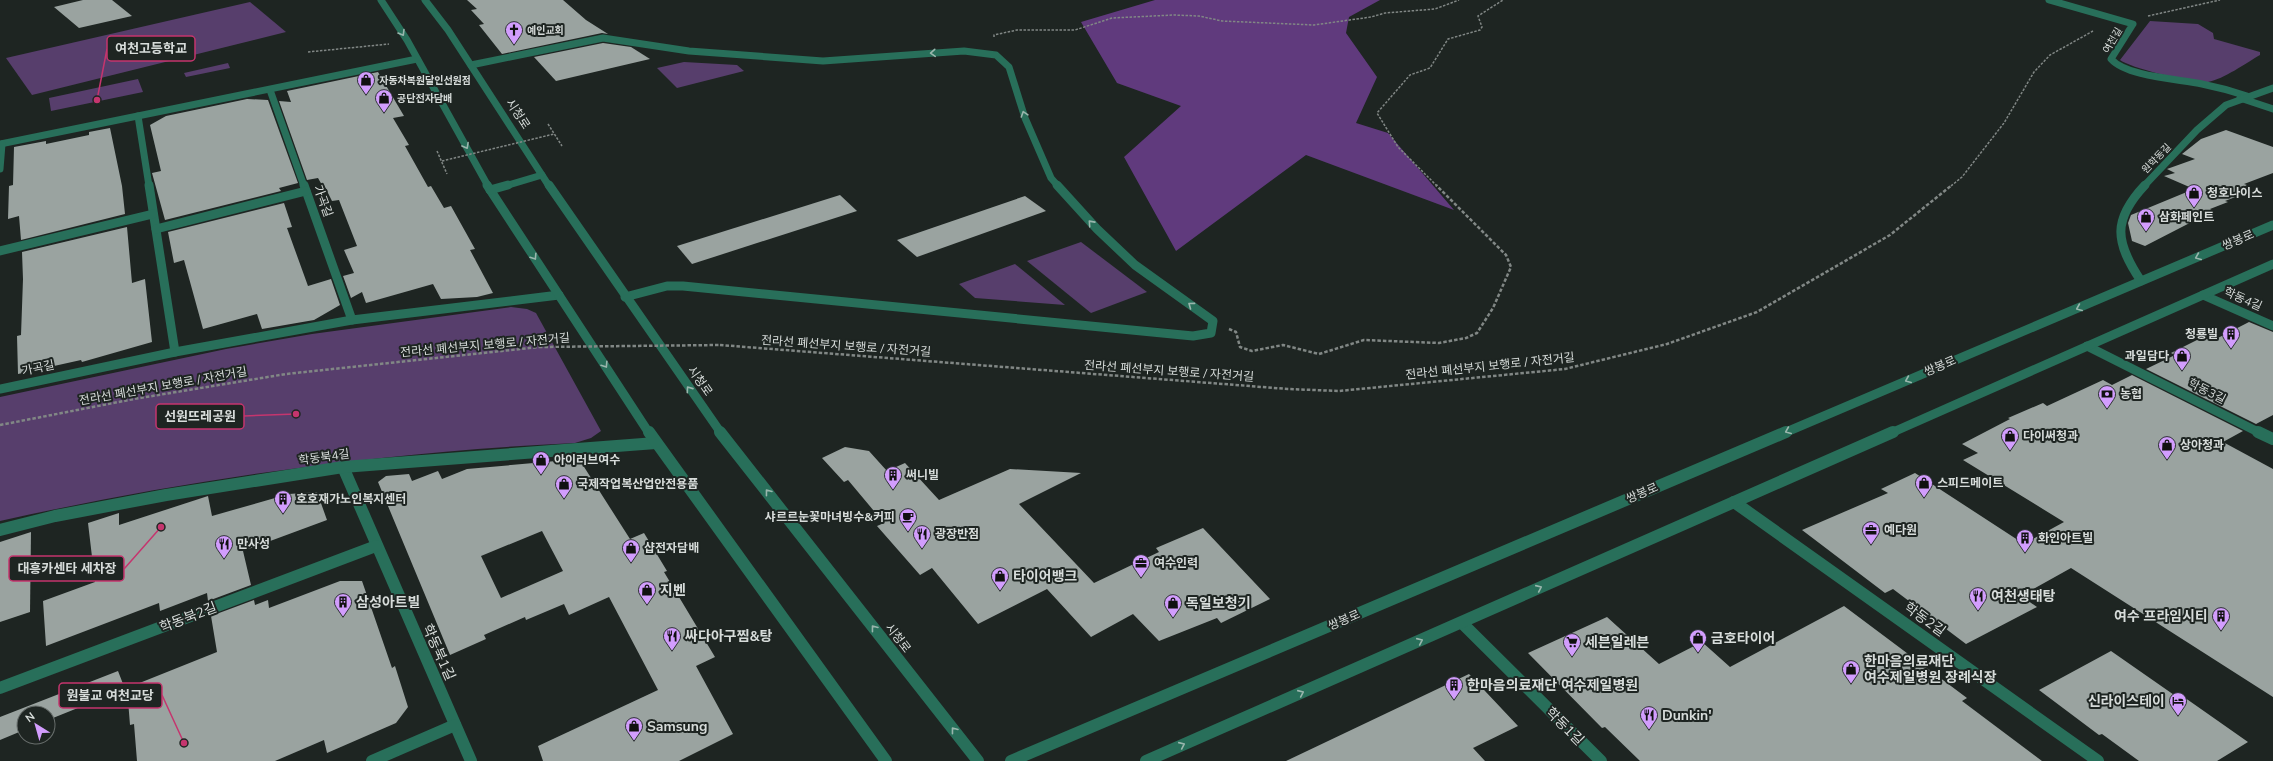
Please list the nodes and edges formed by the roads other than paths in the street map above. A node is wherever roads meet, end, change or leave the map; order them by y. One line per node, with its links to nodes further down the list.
1 (381, 0): 4 (street, one-way to 4)
2 (425, 0): 5 (street, 시청로)
3 (2049, 0): 8 (street, 여천길)
4 (418, 59): 7 (street); 14 (street, one-way to 14)
5 (471, 65): 13 (street, 시청로); 24 (street, one-way to 5)
6 (2273, 88): 8 (street, 원학동길)
7 (270, 90): 10 (street); 15 (street, 가곡길)
8 (2244, 97): 9 (street); 21 (street, 원학동길)
9 (2273, 110)
10 (138, 116): 11 (street); 16 (street)
11 (1, 144): 12 (street)
12 (0, 169)
13 (542, 175): 14 (street); 24 (street, 시청로)
14 (490, 190): 22 (street, one-way to 22)
15 (306, 191): 18 (street); 25 (street, 가곡길)
16 (153, 214): 18 (street); 19 (street)
17 (2273, 225): 21 (street, 쌍봉로, one-way to 21)
18 (156, 229): 28 (street)
19 (0, 251)
20 (2273, 264): 23 (street)
21 (2141, 281): 43 (street, 쌍봉로, one-way to 43)
22 (559, 295): 25 (street, 가곡길); 31 (street, one-way to 31)
23 (2203, 295): 26 (street, 학동4길); 27 (street)
24 (624, 297): 42 (street, 시청로, one-way to 24)
25 (352, 320): 28 (street, 가곡길)
26 (2273, 326)
27 (2087, 346): 30 (street, 학동3길); 33 (street)
28 (175, 352): 29 (street, 가곡길)
29 (0, 389)
30 (2273, 439)
31 (656, 443): 32 (street, 학동북4길); 41 (street)
32 (343, 467): 34 (street, 학동북4길); 35 (street, 학동북1길)
33 (1734, 502): 36 (street, one-way to 33); 46 (street, 학동2길)
34 (0, 530)
35 (376, 546): 37 (street, 학동북2길); 38 (street, 학동북1길)
36 (1462, 623): 44 (street, one-way to 36); 45 (street, 학동1길)
37 (0, 688)
38 (455, 725): 39 (street); 40 (street, 학동북1길)
39 (372, 761)
40 (471, 761)
41 (886, 761)
42 (978, 761)
43 (1011, 761)
44 (1146, 761)
45 (1601, 761)
46 (2098, 761)

